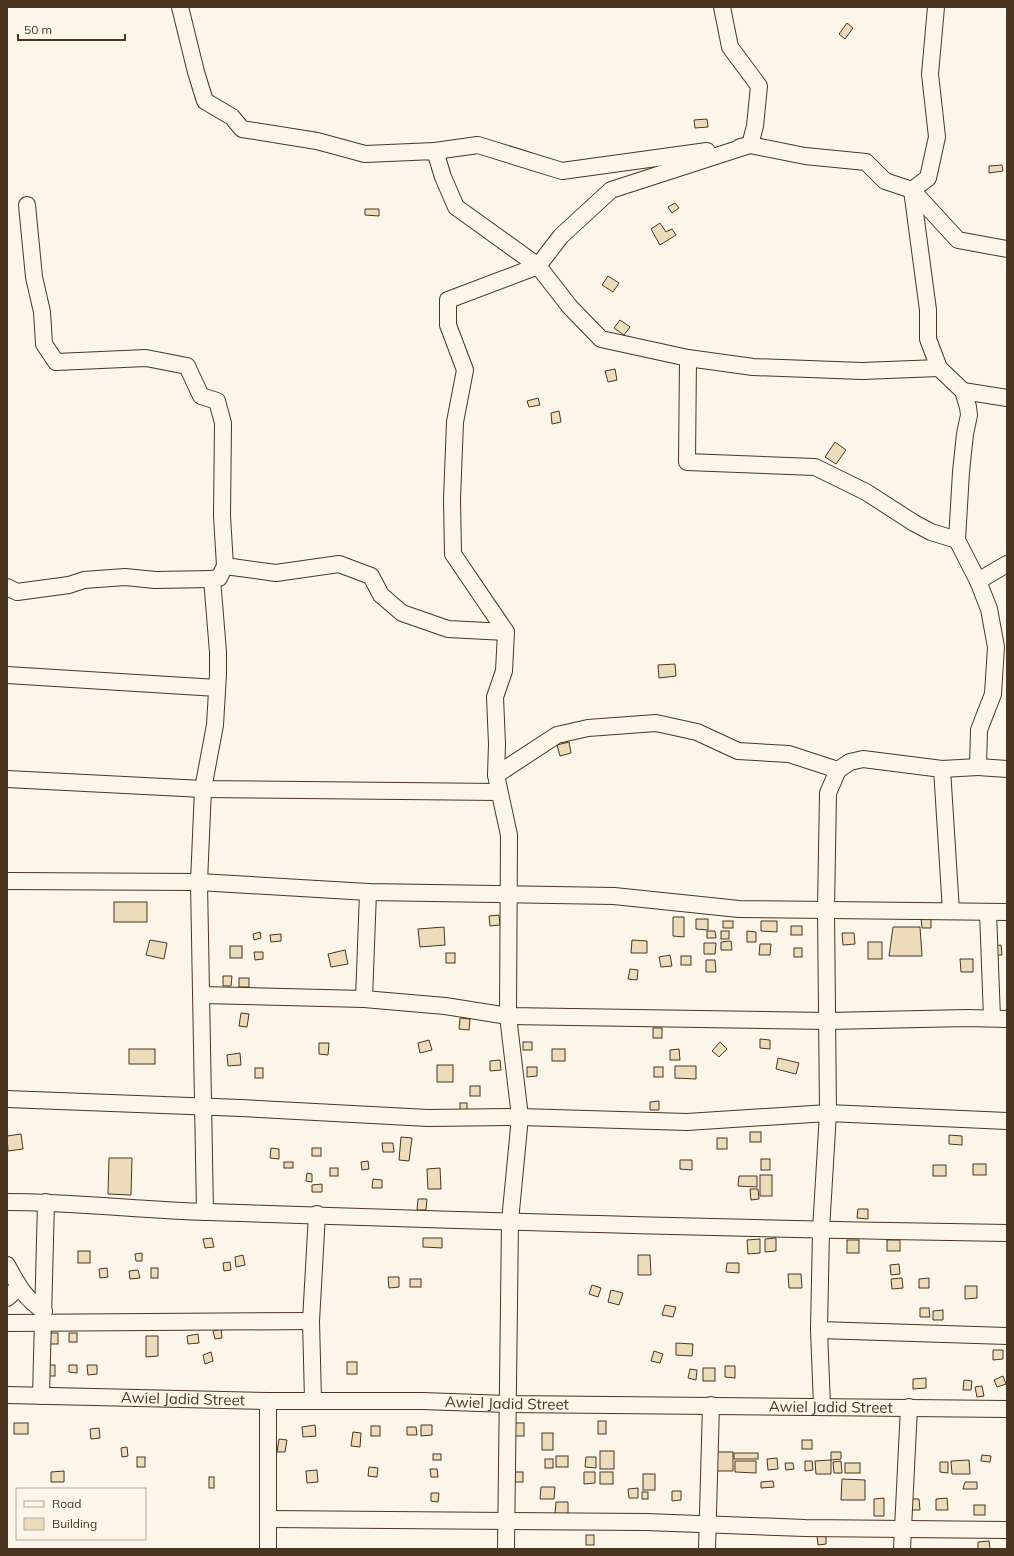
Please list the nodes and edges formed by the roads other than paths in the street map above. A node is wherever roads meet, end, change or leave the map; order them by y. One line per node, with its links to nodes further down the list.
1 (180, 7): 5 (street)
2 (722, 7): 4 (street)
3 (936, 7): 6 (street)
4 (750, 145): 5 (street); 6 (street); 9 (street)
5 (435, 151): 9 (street)
6 (912, 190): 8 (street); 11 (street)
7 (27, 205): 16 (street)
8 (1007, 249)
9 (538, 266): 10 (street); 20 (street)
10 (688, 358): 11 (street); 14 (street)
11 (939, 368): 12 (street)
12 (963, 391): 13 (street); 14 (street)
13 (1007, 397)
14 (957, 540): 18 (street)
15 (1007, 564): 18 (street)
16 (225, 566): 17 (street); 20 (street)
17 (212, 579): 19 (street); 23 (street)
18 (978, 581): 21 (street)
19 (7, 587)
20 (506, 632): 28 (street)
21 (1001, 648): 24 (street)
22 (7, 675): 23 (street)
23 (217, 688): 30 (street)
24 (978, 766): 25 (street); 26 (street)
25 (942, 769): 27 (street); 37 (street)
26 (1007, 769)
27 (838, 770): 28 (street); 36 (street)
28 (496, 775): 31 (street)
29 (7, 779): 30 (street)
30 (203, 788): 31 (street); 33 (street)
31 (499, 792): 35 (street)
32 (7, 881): 33 (street)
33 (199, 882): 34 (street); 40 (street)
34 (368, 892): 35 (street); 41 (street)
35 (508, 896): 36 (street); 42 (street)
36 (826, 909): 37 (street); 44 (street)
37 (951, 911): 38 (street)
38 (988, 912): 39 (street); 43 (street)
39 (1007, 912)
40 (201, 995): 41 (street); 46 (street)
41 (364, 999): 42 (street)
42 (508, 1016): 44 (street); 48 (street)
43 (999, 1018): 44 (street)
44 (828, 1021): 47 (street)
45 (7, 1099): 46 (street)
46 (202, 1106): 48 (street); 52 (street)
47 (828, 1113): 48 (street); 49 (street); 55 (street)
48 (520, 1117): 54 (street)
49 (1007, 1121)
50 (7, 1202): 51 (street)
51 (46, 1202): 52 (street); 59 (street)
52 (205, 1212): 53 (street)
53 (316, 1214): 54 (street); 60 (street)
54 (510, 1221): 55 (street); 68 (street)
55 (821, 1230): 56 (street); 62 (street)
56 (1007, 1233)
57 (7, 1265): 58 (street)
58 (13, 1293): 59 (street)
59 (44, 1317): 60 (street); 61 (street); 65 (street)
60 (311, 1321): 66 (street)
61 (7, 1323)
62 (819, 1330): 63 (street); 70 (street)
63 (1007, 1336)
64 (7, 1395): 65 (street, Awiel Jadid Street)
65 (41, 1396): 67 (street, Awiel Jadid Street)
66 (312, 1400): 67 (street, Awiel Jadid Street); 68 (street, Awiel Jadid Street)
67 (268, 1401): 73 (street)
68 (508, 1404): 69 (street, Awiel Jadid Street); 74 (street)
69 (711, 1405): 70 (street, Awiel Jadid Street); 75 (street)
70 (822, 1406): 71 (street, Awiel Jadid Street)
71 (909, 1407): 72 (street, Awiel Jadid Street); 76 (street)
72 (1007, 1409)
73 (269, 1519): 74 (street); 78 (street)
74 (506, 1522): 75 (street); 79 (street)
75 (707, 1526): 76 (street); 80 (street)
76 (903, 1529): 77 (street); 81 (street)
77 (1007, 1530)
78 (268, 1549)
79 (506, 1549)
80 (706, 1549)
81 (902, 1549)

